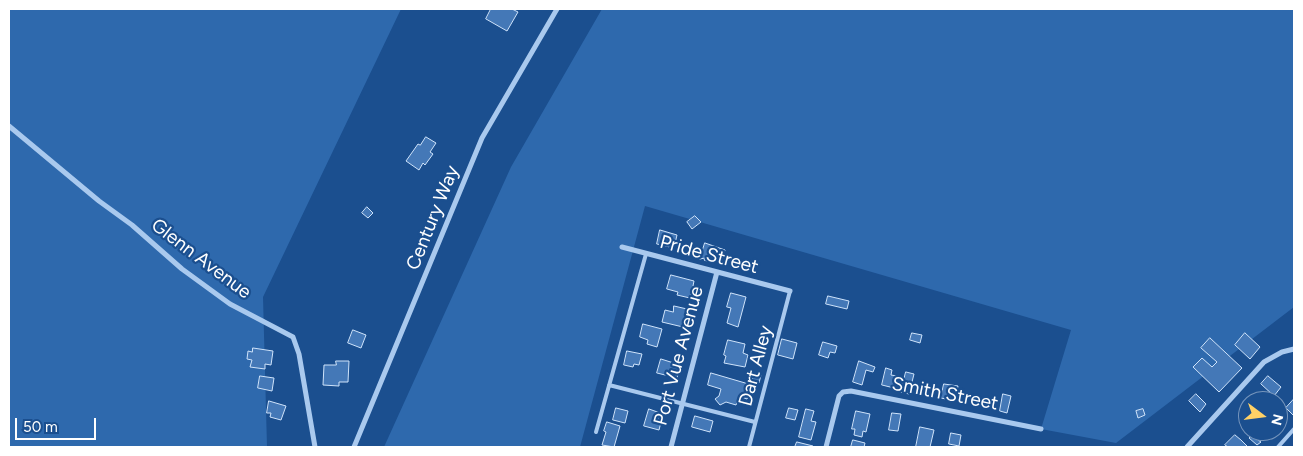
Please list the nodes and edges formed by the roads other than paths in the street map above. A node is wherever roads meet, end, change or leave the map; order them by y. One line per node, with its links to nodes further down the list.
1 (557, 9): 15 (street, Century Way)
2 (9, 126): 14 (street, Glenn Avenue)
3 (622, 247): 4 (street, Pride Street)
4 (646, 254): 5 (street, Pride Street); 8 (lane)
5 (717, 272): 6 (street, Pride Street); 9 (street, Port Vue Avenue)
6 (790, 291): 10 (lane, Dart Alley)
7 (1294, 349): 19 (street)
8 (609, 385): 9 (lane); 13 (lane)
9 (682, 404): 10 (lane); 16 (street, Port Vue Avenue)
10 (755, 422): 17 (lane, Dart Alley)
11 (1041, 429): 18 (street, Smith Street)
12 (1294, 429): 20 (lane)
13 (596, 432)
14 (315, 447)
15 (354, 447)
16 (670, 447)
17 (749, 447)
18 (826, 447)
19 (1187, 447)
20 (1278, 447)

